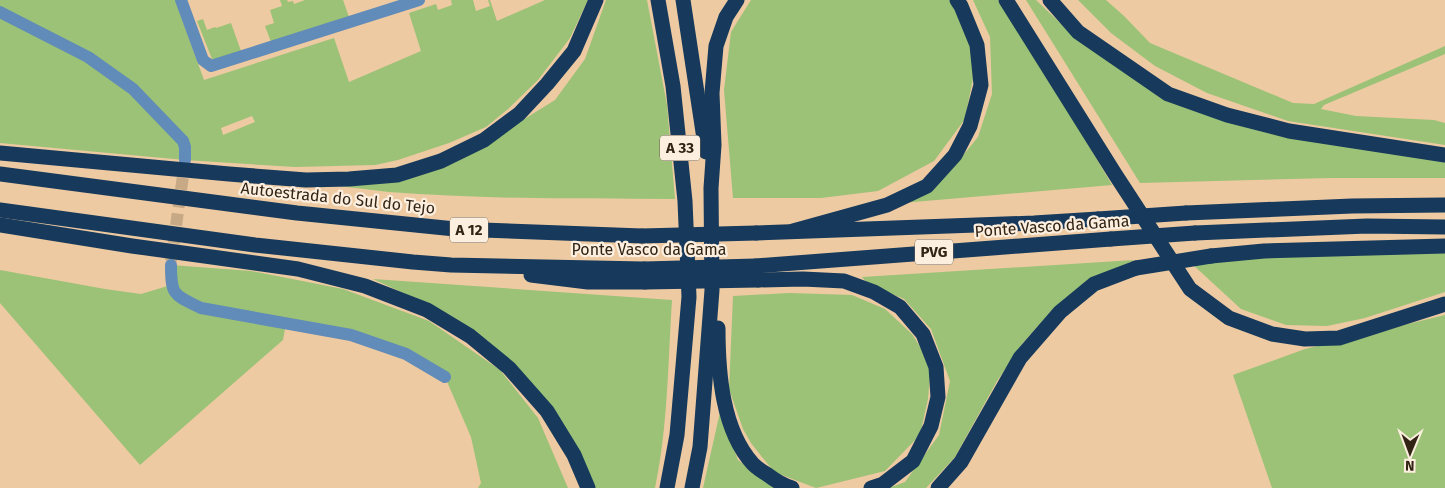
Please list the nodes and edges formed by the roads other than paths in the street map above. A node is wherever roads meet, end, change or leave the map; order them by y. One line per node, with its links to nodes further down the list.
1 (181, 0): 10 (street)
2 (419, 0): 10 (street)
3 (596, 0): 12 (highway)
4 (658, 0): 32 (highway, A 33)
5 (683, 0): 16 (highway, A 33)
6 (737, 0): 16 (highway)
7 (957, 0): 21 (highway)
8 (1006, 0): 29 (highway)
9 (1050, 0): 13 (highway)
10 (398, 3)
11 (0, 12): 14 (street)
12 (0, 153)
13 (1445, 155)
14 (186, 160)
15 (0, 174): 21 (highway, Autoestrada do Sul do Tejo / A 12, bridge)
16 (711, 188): 28 (highway, A 33)
17 (1445, 205): 21 (highway, Ponte Vasco da Gama / PVG, bridge)
18 (0, 210): 23 (highway, A 12)
19 (0, 224): 31 (highway)
20 (1445, 226): 26 (highway, Ponte Vasco da Gama / PVG, bridge)
21 (793, 231)
22 (1445, 246): 36 (highway, bridge)
23 (413, 262): 25 (highway, A 12); 27 (highway)
24 (170, 265): 30 (street)
25 (451, 265): 27 (highway, Ponte Vasco da Gama / PVG)
26 (757, 273): 27 (highway, Ponte Vasco da Gama / PVG, bridge); 35 (highway)
27 (644, 275)
28 (712, 290): 33 (highway, A 33); 34 (highway)
29 (1445, 304)
30 (445, 377)
31 (588, 488)
32 (667, 488)
33 (692, 488)
34 (792, 488)
35 (872, 488)
36 (938, 488)

